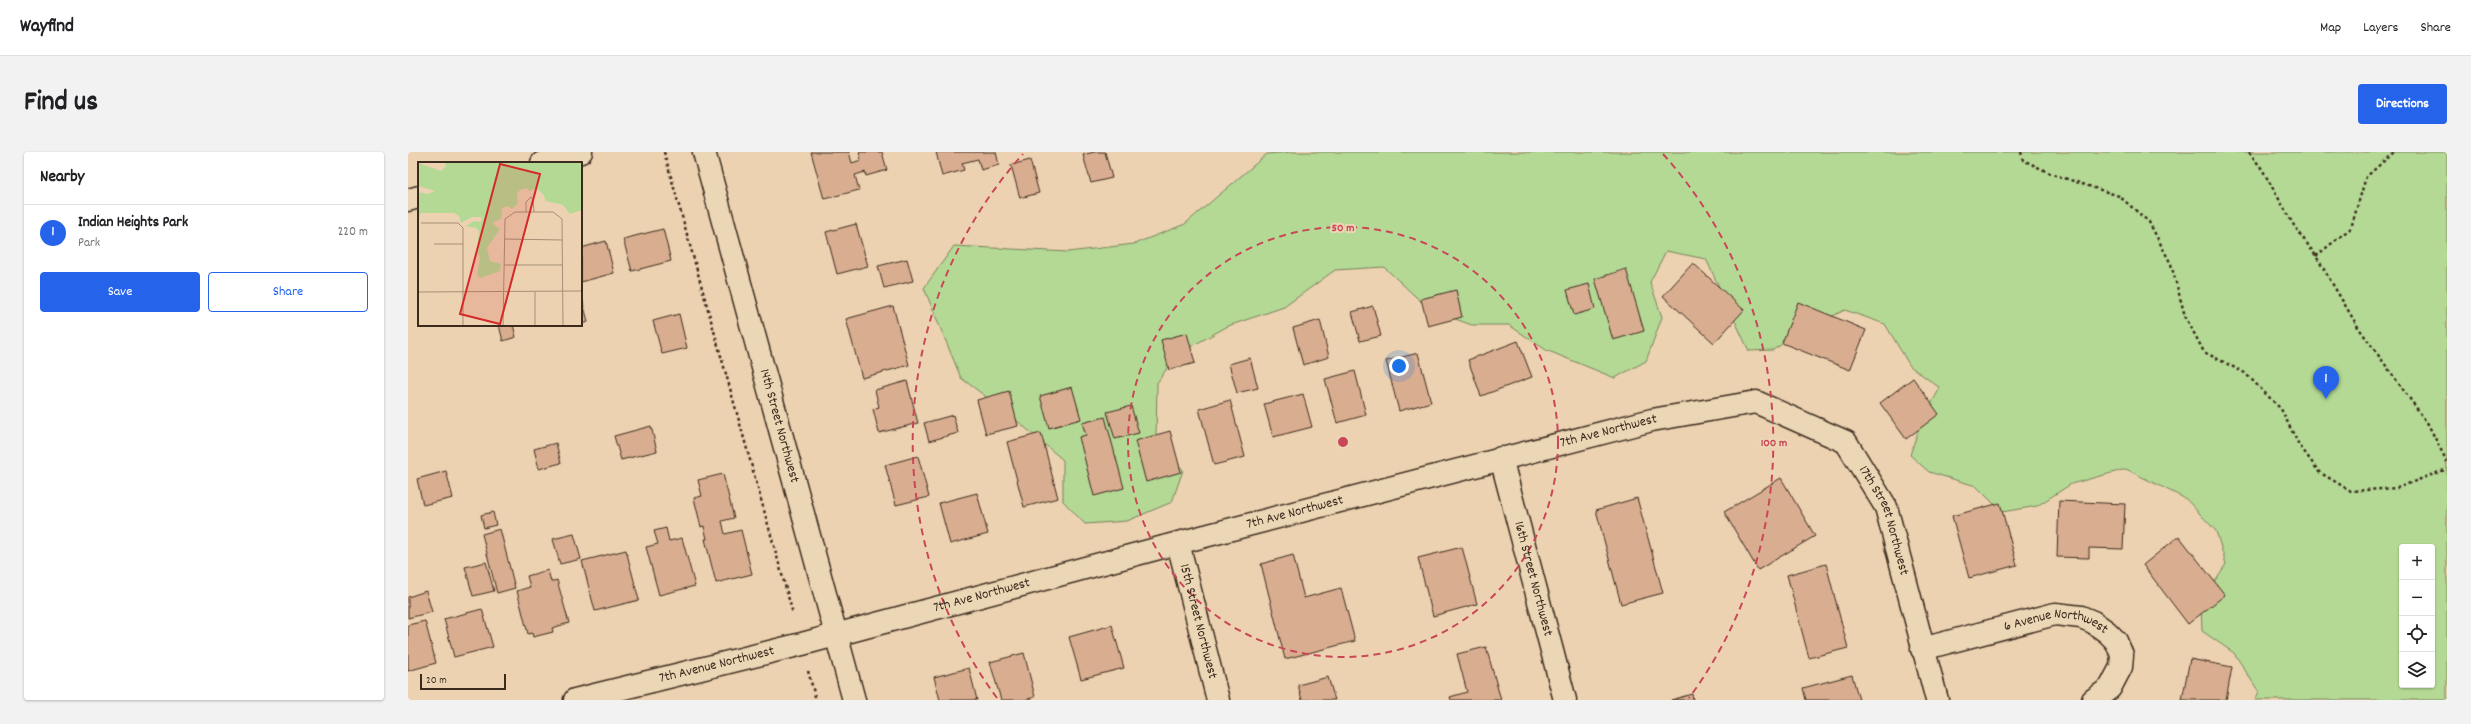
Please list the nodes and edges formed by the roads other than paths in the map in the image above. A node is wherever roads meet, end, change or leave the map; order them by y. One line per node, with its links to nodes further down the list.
1 (581, 152): 3 (street)
2 (704, 152): 9 (street, 14th Street Northwest)
3 (546, 162)
4 (418, 197): 5 (street)
5 (408, 200)
6 (1756, 402): 7 (street, 7th Ave Northwest); 10 (street, 17th Street Northwest)
7 (1501, 458): 8 (street, 7th Ave Northwest); 14 (street, 16th Street Northwest)
8 (1178, 543): 9 (street, 7th Ave Northwest); 13 (street, 15th Street Northwest)
9 (836, 635): 11 (street, 7th Avenue Northwest); 12 (street, 14th Street Northwest)
10 (1922, 649): 15 (street, 17th Street Northwest); 16 (street, 6 Avenue Northwest)
11 (575, 700)
12 (854, 700)
13 (1218, 700)
14 (1565, 700)
15 (1937, 700)
16 (2093, 700)

